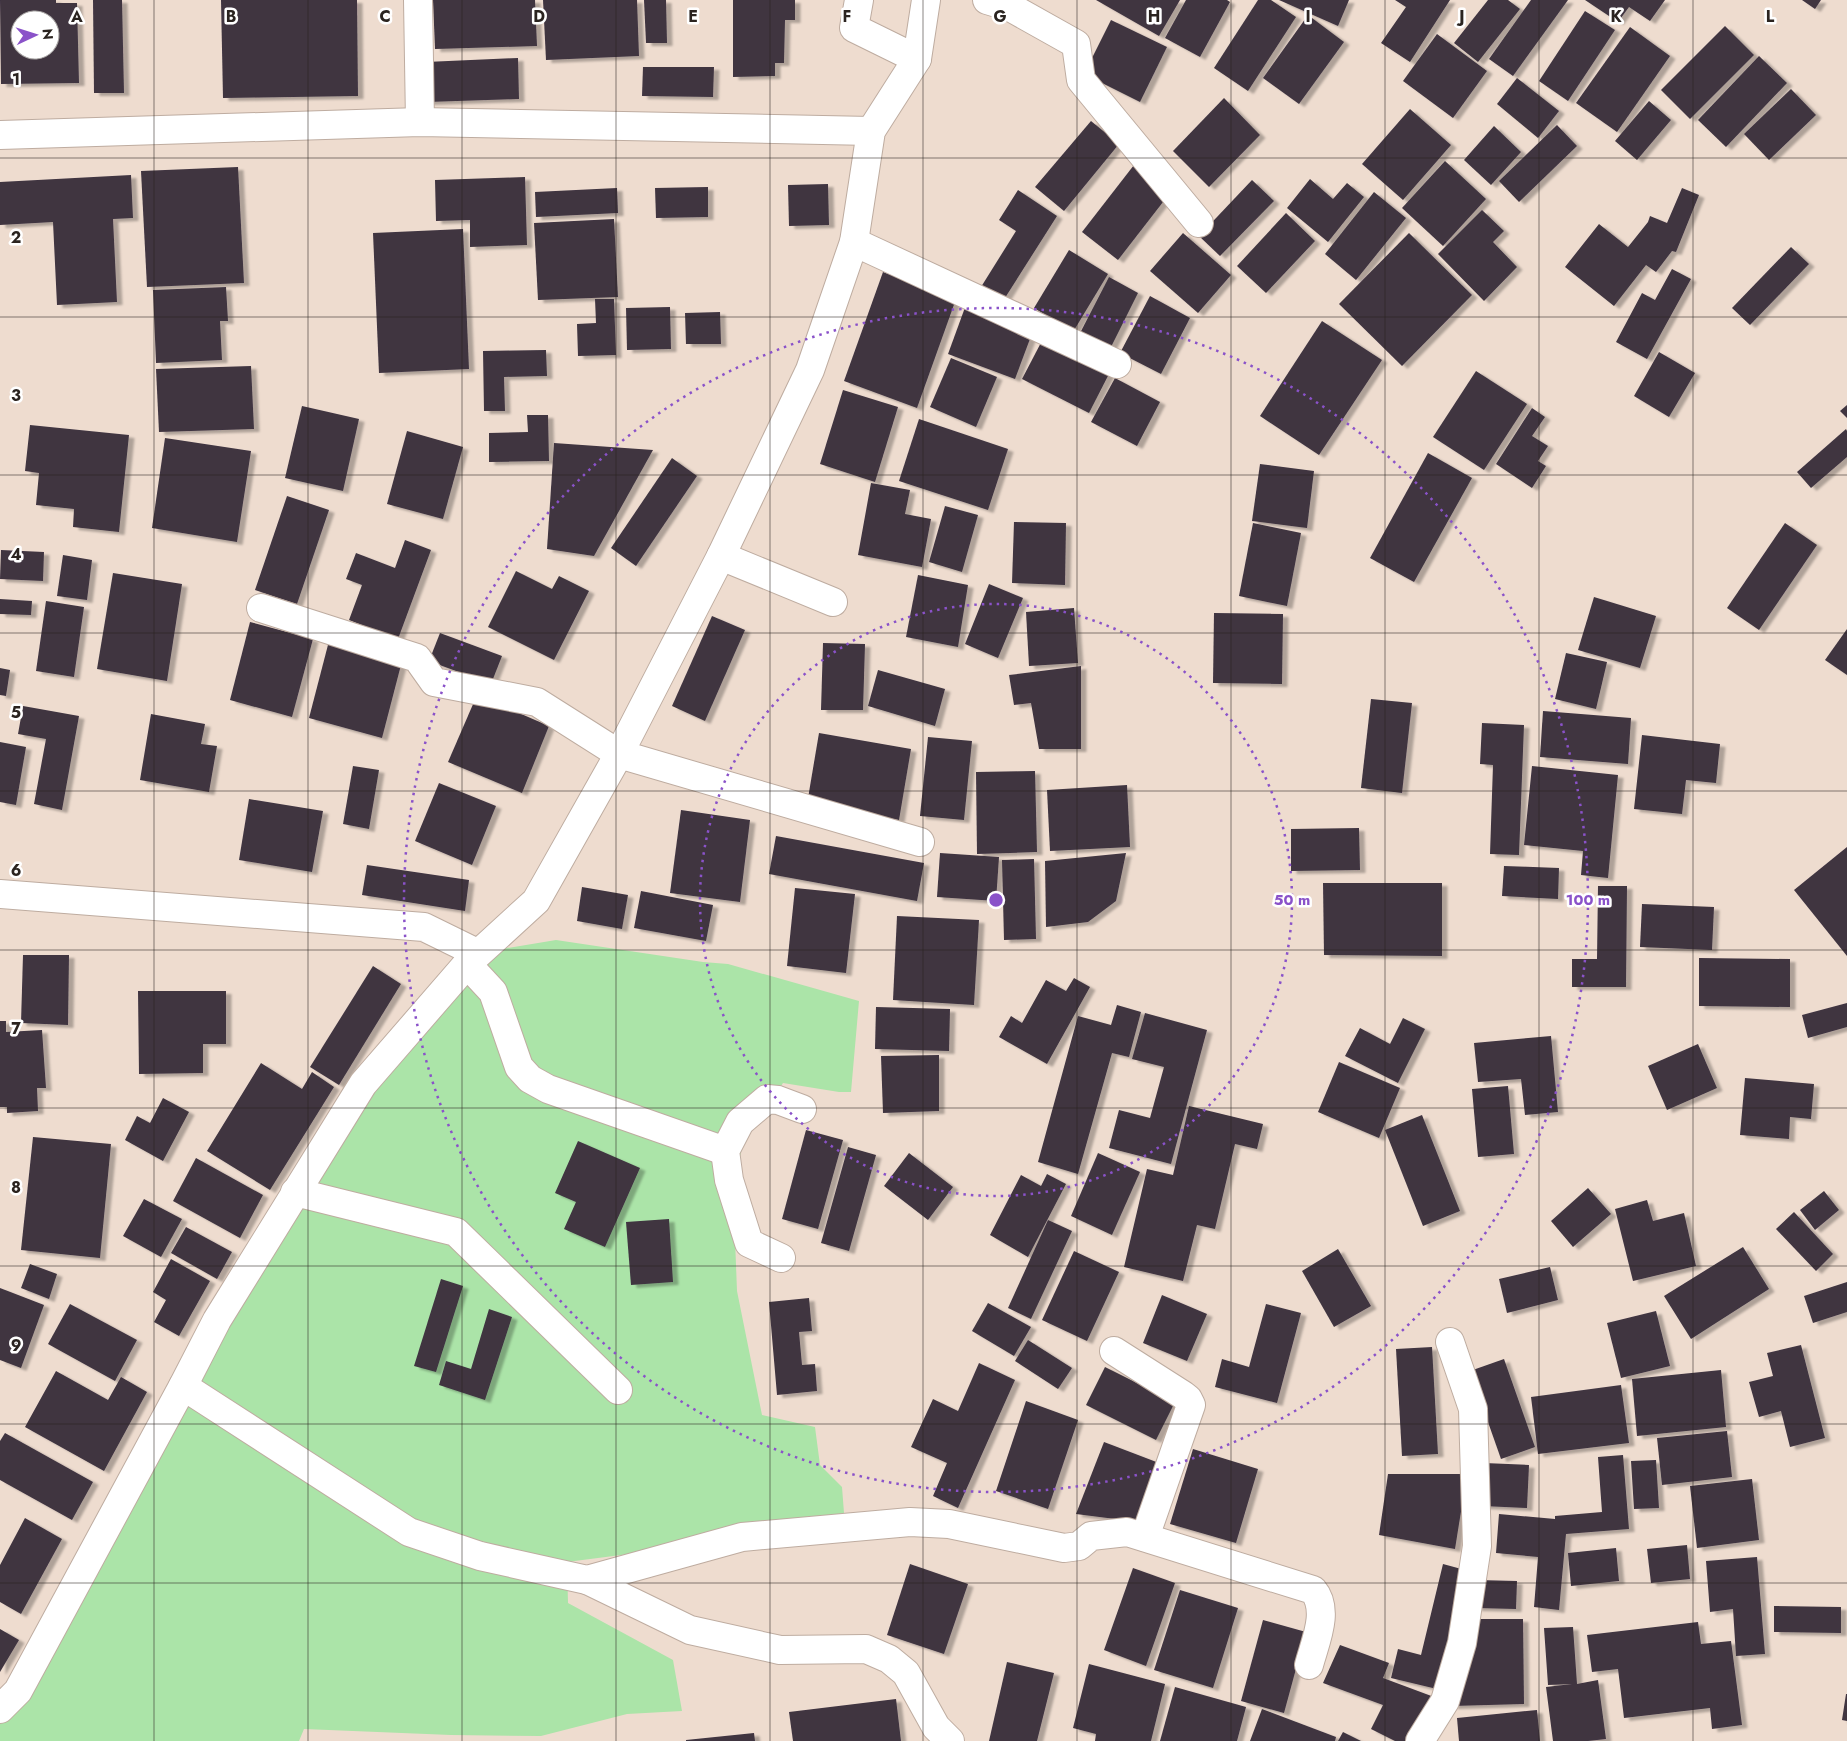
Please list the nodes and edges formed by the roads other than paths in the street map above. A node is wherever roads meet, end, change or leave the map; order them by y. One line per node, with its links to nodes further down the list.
1 (418, 0): 6 (street)
2 (859, 0): 5 (street)
3 (926, 0): 5 (street)
4 (987, 0): 9 (street)
5 (917, 59): 7 (street)
6 (420, 122): 7 (street); 8 (street)
7 (872, 131): 10 (street)
8 (0, 135)
9 (1199, 223)
10 (854, 242): 11 (street); 12 (street)
11 (1117, 364)
12 (721, 556): 13 (street); 15 (street)
13 (833, 602)
14 (261, 608): 15 (street)
15 (619, 754): 16 (street); 18 (street)
16 (920, 842)
17 (0, 894): 18 (street)
18 (472, 959): 20 (street); 21 (street)
19 (802, 1109): 20 (street)
20 (725, 1151): 22 (street)
21 (295, 1192): 25 (street); 26 (street)
22 (781, 1258)
23 (1450, 1342): 32 (street)
24 (1114, 1351): 27 (street)
25 (183, 1386): 28 (street); 30 (street)
26 (618, 1390)
27 (1145, 1537): 28 (street); 29 (street)
28 (587, 1580): 31 (street)
29 (1310, 1665)
30 (0, 1709)
31 (950, 1741)
32 (1420, 1741)

